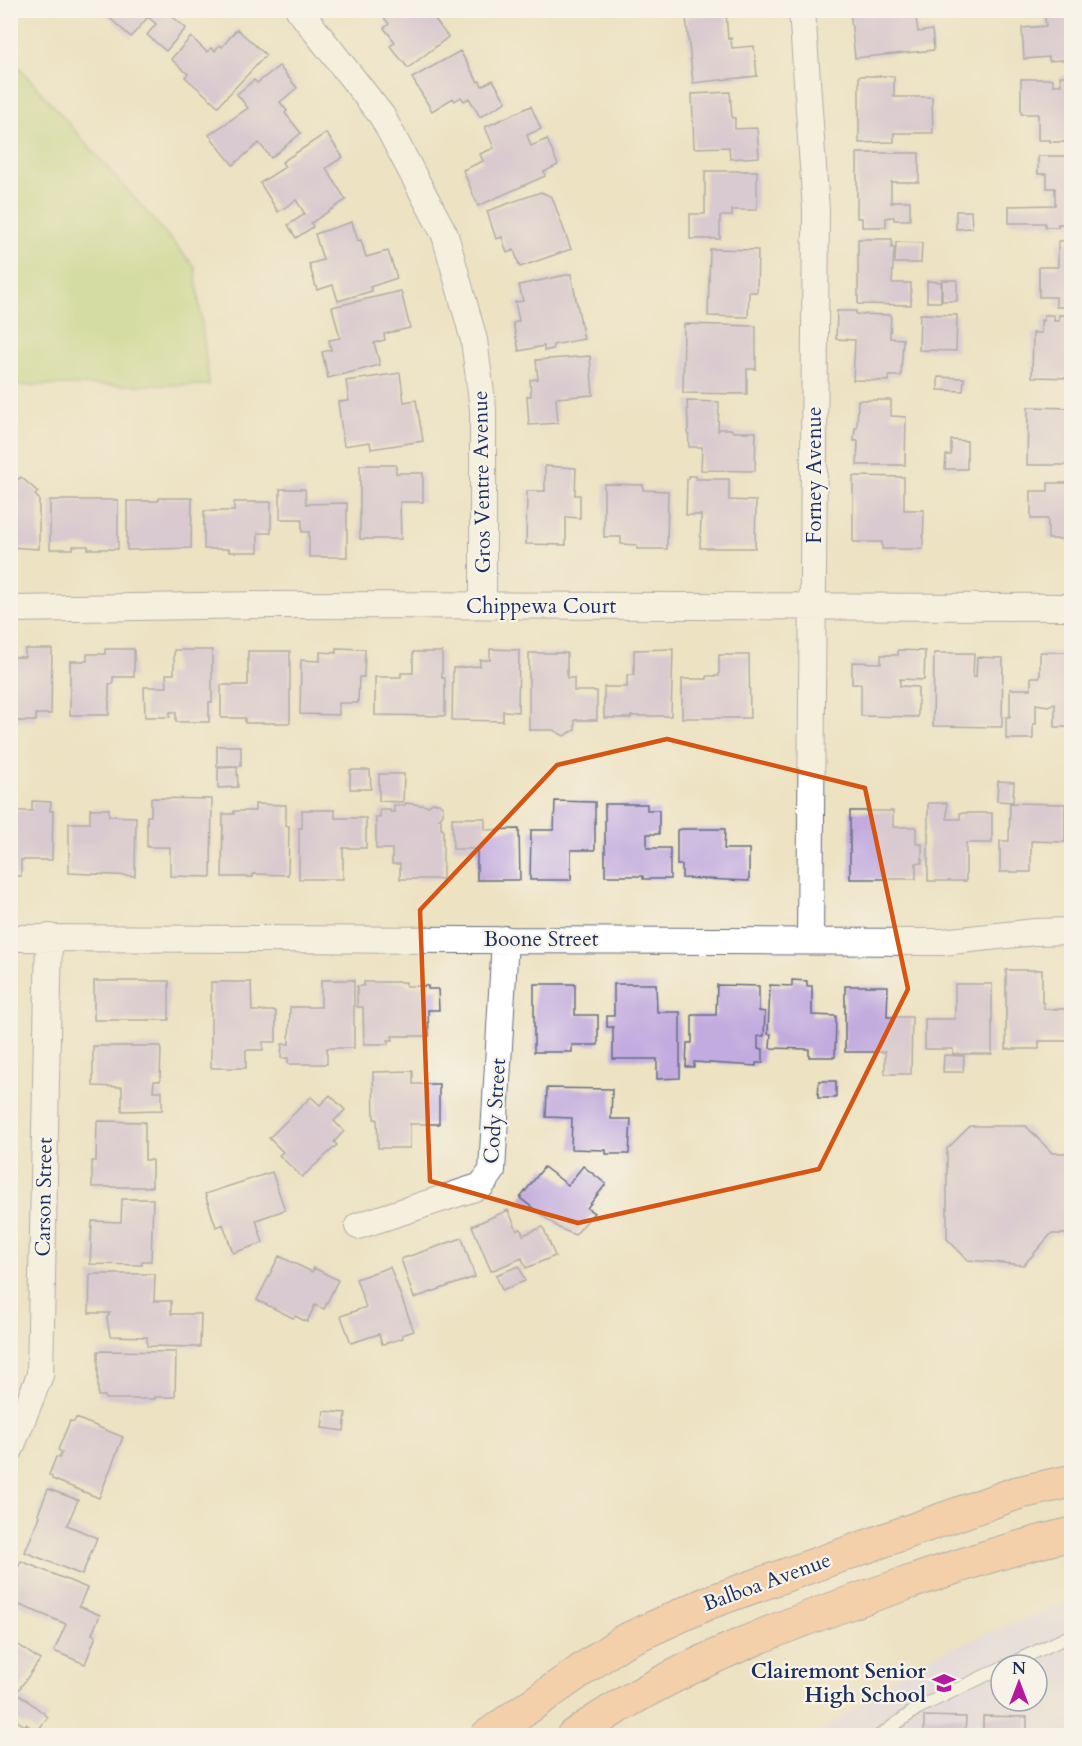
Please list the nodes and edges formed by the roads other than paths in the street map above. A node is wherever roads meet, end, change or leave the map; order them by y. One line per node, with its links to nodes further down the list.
1 (299, 10): 3 (street, Gros Ventre Avenue)
2 (801, 10): 4 (street, Forney Avenue)
3 (483, 605): 4 (street, Chippewa Court); 6 (street, Chippewa Court)
4 (813, 607): 5 (street, Chippewa Court); 11 (street, Forney Avenue)
5 (1071, 607)
6 (10, 609)
7 (1071, 932): 11 (street, Boone Street)
8 (49, 937): 9 (street, Boone Street); 10 (street, Boone Street); 13 (street, Carson Street)
9 (10, 938)
10 (505, 939): 11 (street, Boone Street); 12 (street, Cody Street)
11 (810, 941)
12 (358, 1226)
13 (10, 1450)
14 (1071, 1481): 19 (main road, Balboa Avenue)
15 (1071, 1534): 20 (main road)
16 (1071, 1635): 17 (lane)
17 (1033, 1653)
18 (989, 1674): 21 (lane)
19 (487, 1736)
20 (573, 1736)
21 (879, 1736)

